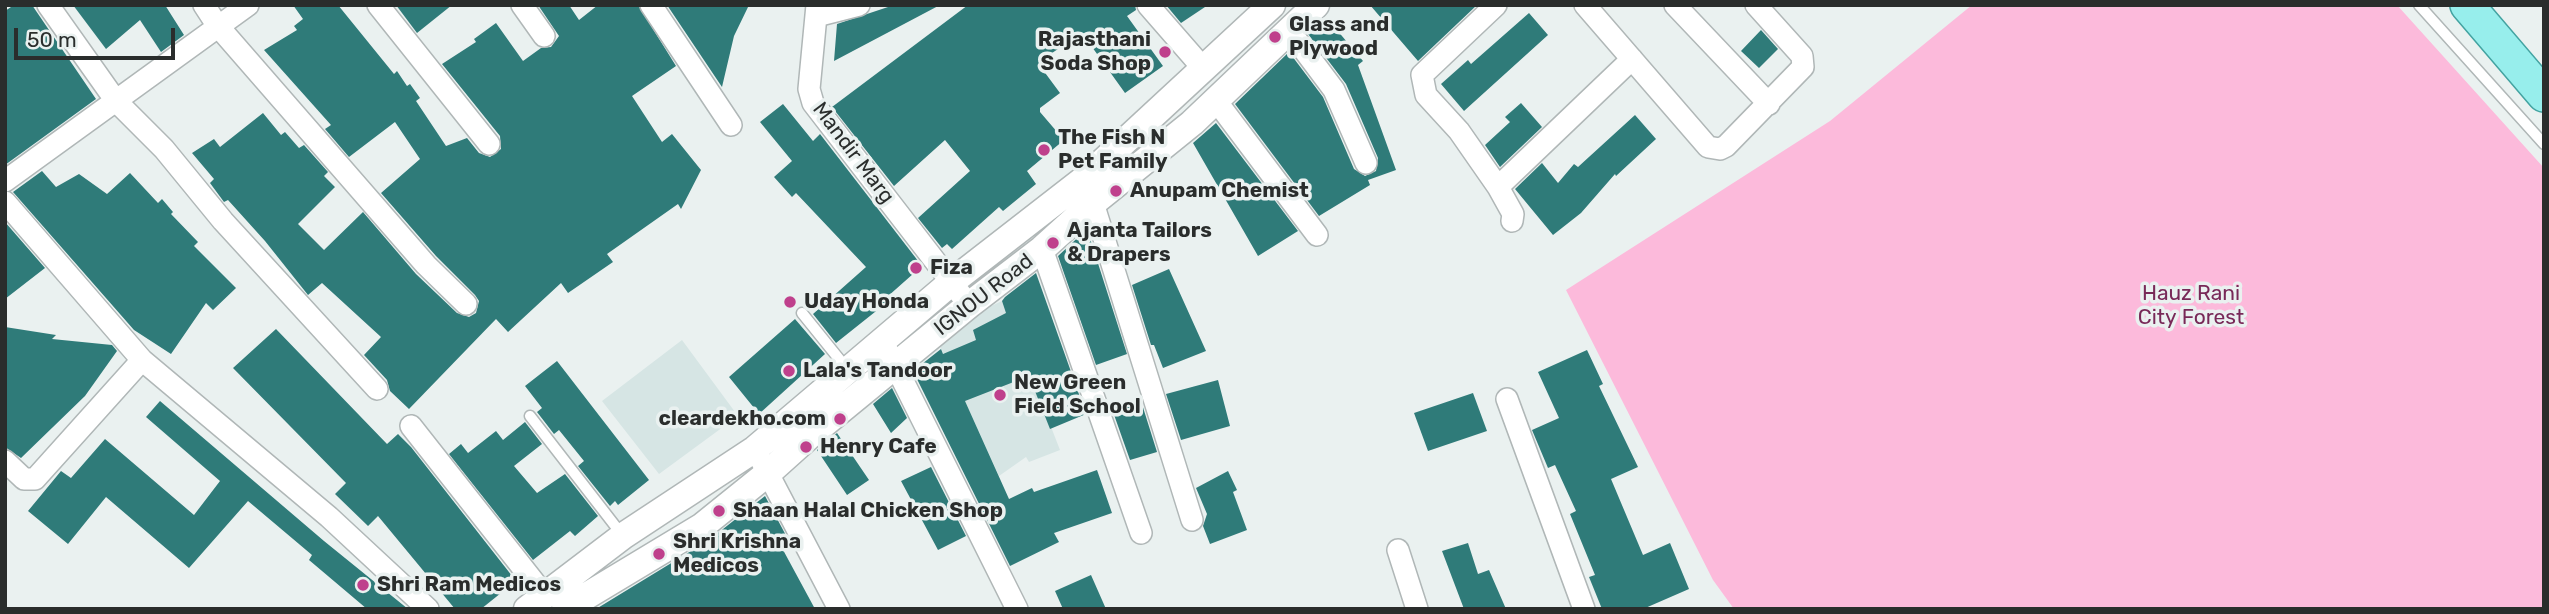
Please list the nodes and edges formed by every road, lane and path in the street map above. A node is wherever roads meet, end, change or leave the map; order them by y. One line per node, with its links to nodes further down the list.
1 (48, 5): 25 (street)
2 (204, 5): 18 (street)
3 (248, 5): 18 (street)
4 (378, 5): 29 (street)
5 (522, 5): 20 (street)
6 (651, 5): 28 (street)
7 (859, 5): 17 (street)
8 (1148, 5): 22 (street)
9 (1272, 5): 22 (street, IGNOU Road)
10 (1316, 5): 19 (street, IGNOU Road)
11 (1496, 5): 33 (street)
12 (1585, 5): 21 (street)
13 (1675, 5): 27 (street)
14 (1756, 5): 27 (street)
15 (2419, 5): 30 (lane)
16 (2471, 10): 23 (main road); 24 (main road)
17 (817, 11): 39 (street, Mandir Marg)
18 (217, 25): 25 (street); 40 (street)
19 (1289, 30): 26 (street, IGNOU Road); 31 (street)
20 (544, 36)
21 (1632, 59): 27 (street); 33 (street)
22 (1202, 67): 39 (street, IGNOU Road)
23 (2544, 84)
24 (2544, 95)
25 (116, 101): 32 (street); 46 (street)
26 (1217, 102): 35 (street, IGNOU Road); 37 (street)
27 (1769, 104)
28 (731, 125)
29 (489, 144)
30 (2544, 144)
31 (1366, 163)
32 (5, 181)
33 (1498, 187): 36 (street)
34 (5, 202): 44 (street)
35 (1093, 203): 38 (street, IGNOU Road); 54 (street)
36 (1512, 221)
37 (1317, 235)
38 (1042, 249): 41 (street, IGNOU Road); 55 (street)
39 (953, 281): 41 (street, Mandir Marg); 43 (street, IGNOU Road)
40 (466, 304)
41 (969, 305): 43 (street, IGNOU Road)
42 (802, 313): 45 (lane)
43 (890, 353): 45 (street, IGNOU Road); 52 (street, IGNOU Road); 62 (street)
44 (142, 360): 51 (street); 60 (street)
45 (848, 370): 50 (street, IGNOU Road)
46 (377, 389)
47 (1507, 399): 64 (street)
48 (530, 416): 57 (lane)
49 (411, 426): 59 (street)
50 (755, 449): 52 (street); 53 (street, IGNOU Road)
51 (5, 461)
52 (768, 474): 56 (street, IGNOU Road); 61 (street)
53 (674, 502): 56 (street); 57 (street, IGNOU Road)
54 (1192, 520)
55 (1141, 533)
56 (690, 534): 59 (street, IGNOU Road)
57 (623, 536): 59 (street, IGNOU Road)
58 (1398, 550): 63 (street)
59 (556, 605)
60 (428, 609)
61 (839, 609)
62 (1017, 609)
63 (1417, 609)
64 (1584, 609)

